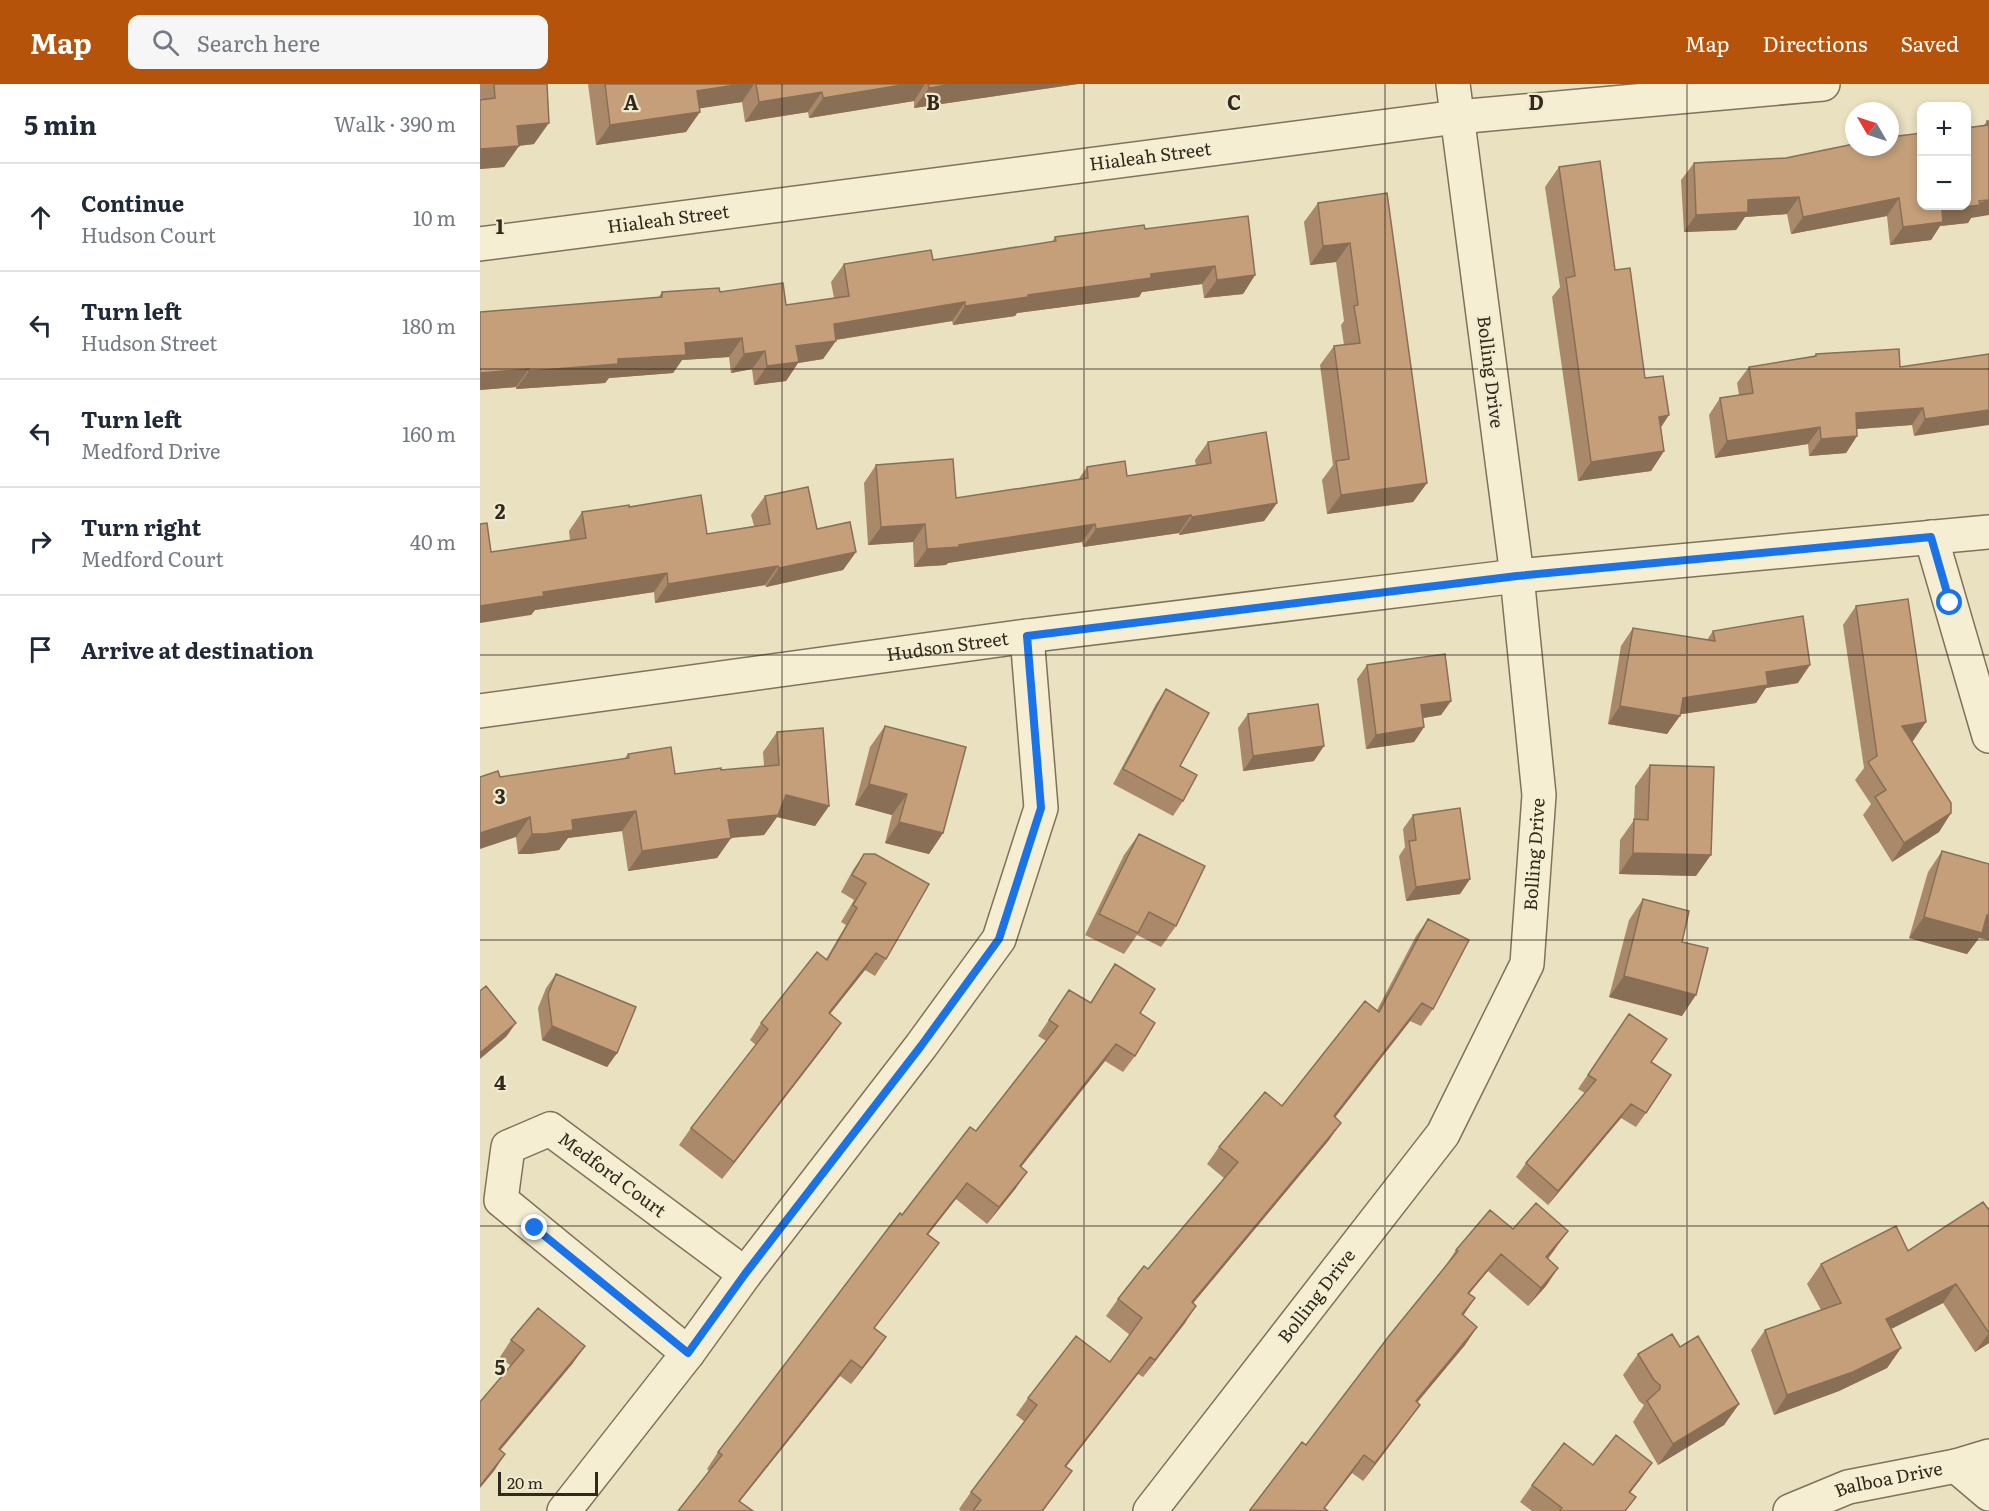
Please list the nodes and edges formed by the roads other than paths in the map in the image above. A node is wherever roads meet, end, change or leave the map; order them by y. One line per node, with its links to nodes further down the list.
1 (1452, 84): 3 (street, Bolling Drive)
2 (1823, 84): 3 (street, Hialeah Street)
3 (1457, 117): 4 (street, Hialeah Street); 7 (street, Bolling Drive)
4 (480, 244)
5 (1989, 532): 6 (street, Hudson Street)
6 (1931, 537): 7 (street, Hudson Street); 10 (street)
7 (1517, 576): 8 (street, Hudson Street); 17 (street, Bolling Drive)
8 (1027, 636): 9 (street, Hudson Street); 11 (street)
9 (480, 711)
10 (1989, 736)
11 (745, 1274): 12 (street); 12 (street, Medford Court)
12 (688, 1353): 16 (street)
13 (1989, 1456): 14 (street, Balboa Drive)
14 (1956, 1466): 15 (street); 18 (street, Balboa Drive)
15 (1989, 1494)
16 (564, 1511)
17 (1150, 1511)
18 (1790, 1511)

